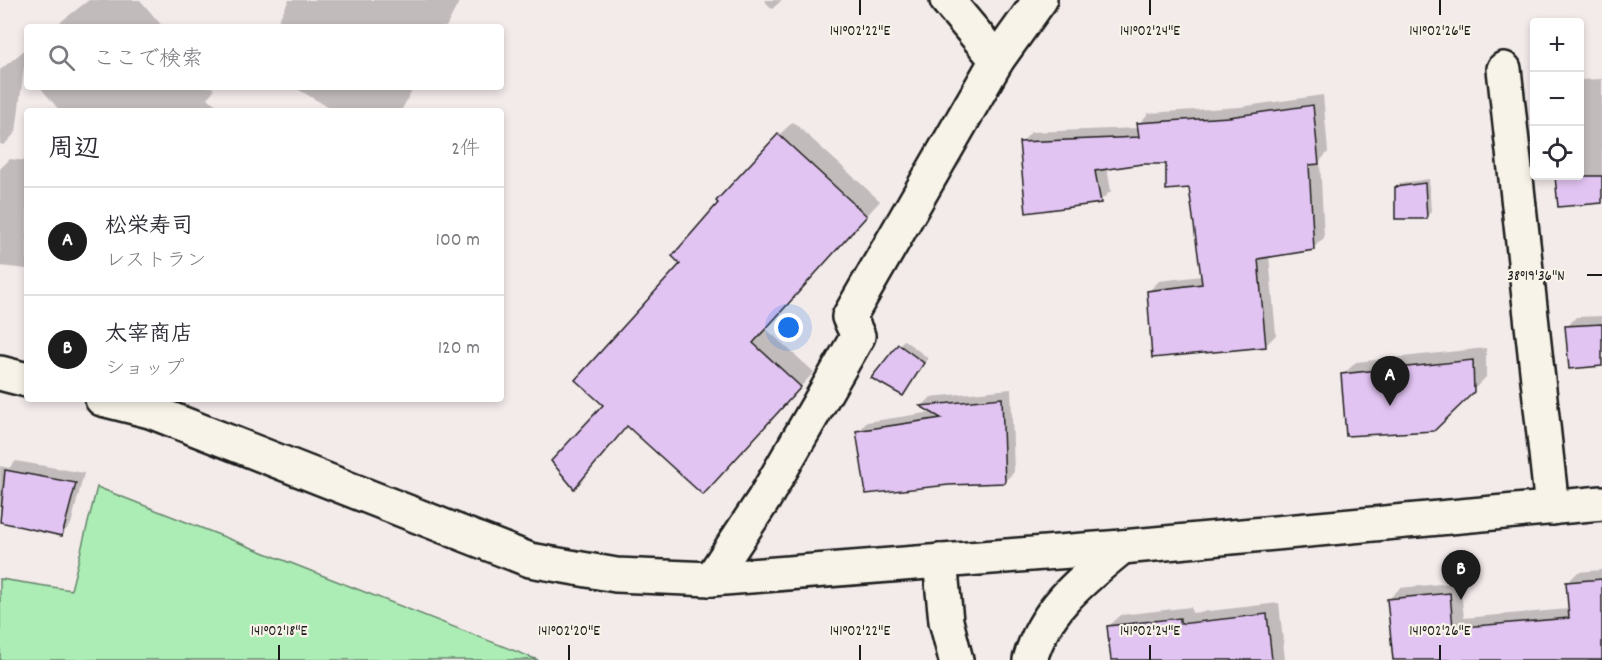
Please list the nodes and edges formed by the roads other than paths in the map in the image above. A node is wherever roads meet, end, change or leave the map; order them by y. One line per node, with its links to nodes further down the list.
1 (947, 0): 3 (street)
2 (1040, 0): 3 (street)
3 (997, 60): 12 (street)
4 (1504, 69): 9 (street)
5 (0, 374): 6 (street)
6 (24, 379)
7 (114, 402): 12 (street)
8 (1602, 503): 9 (street)
9 (1552, 508): 10 (street)
10 (1122, 547): 11 (street); 14 (street)
11 (940, 561): 12 (street); 13 (street)
12 (711, 579)
13 (956, 660)
14 (1030, 660)

